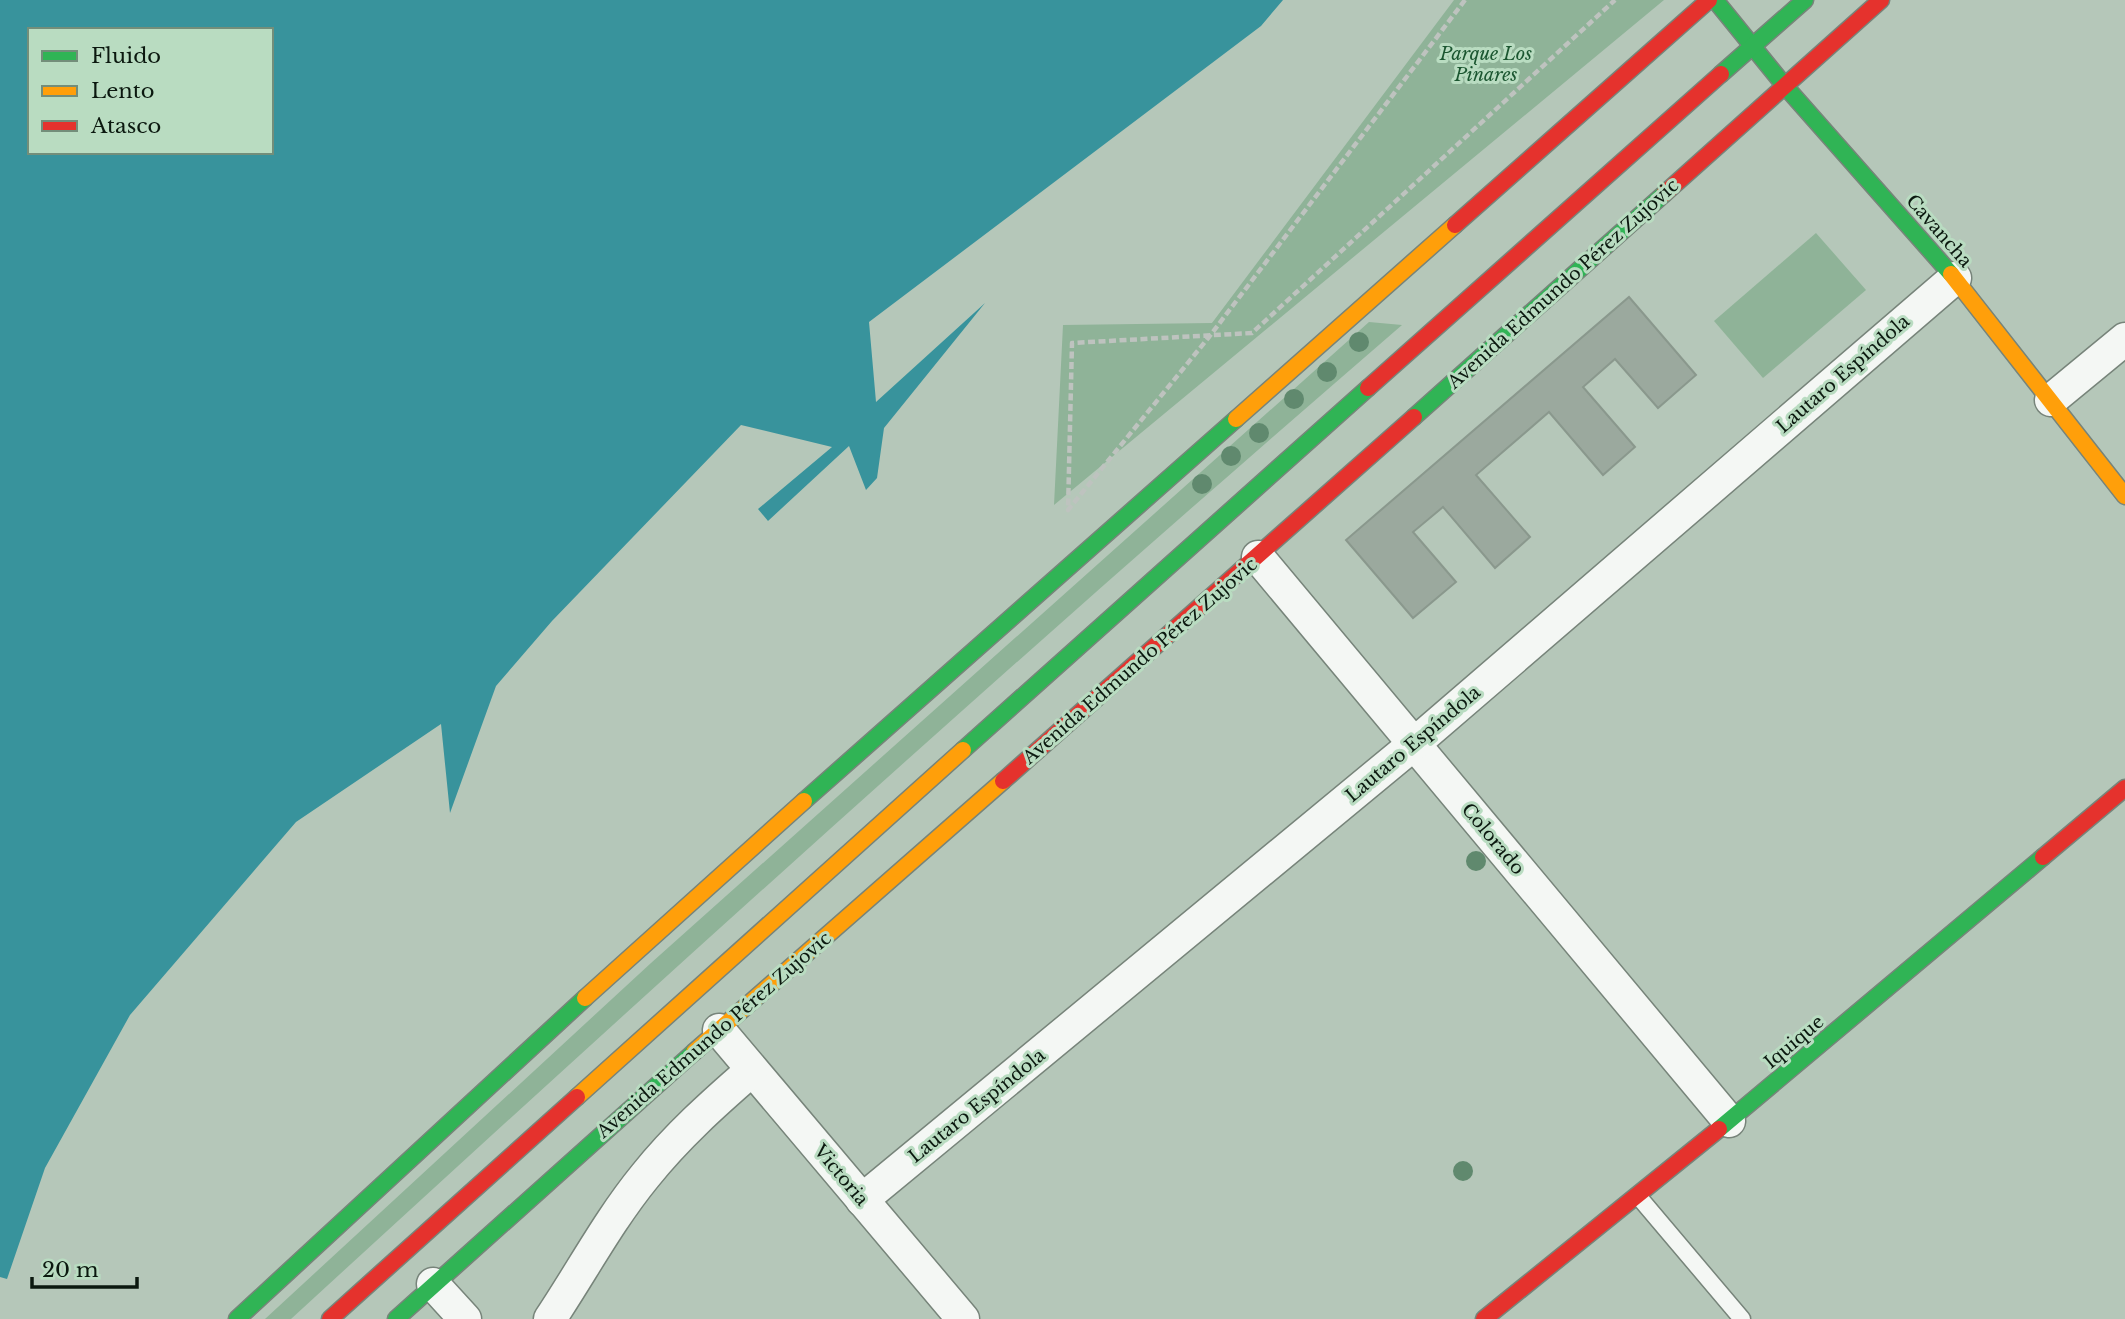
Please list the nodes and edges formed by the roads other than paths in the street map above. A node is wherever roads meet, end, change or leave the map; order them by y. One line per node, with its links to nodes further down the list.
1 (1709, 0): 20 (main road)
2 (1715, 0): 5 (main road, Cavancha)
3 (1805, 0): 5 (main road)
4 (1881, 0): 6 (main road, Avenida Edmundo Pérez Zujovic)
5 (1753, 46): 6 (main road, Cavancha); 21 (main road)
6 (1784, 85): 7 (main road, Cavancha); 11 (main road, Avenida Edmundo Pérez Zujovic)
7 (1955, 278): 9 (main road, Cavancha); 12 (street, Lautaro Espíndola)
8 (2125, 339): 9 (street)
9 (2051, 400): 10 (main road, Cavancha)
10 (2125, 496)
11 (1258, 557): 12 (street, Colorado); 14 (main road, Avenida Edmundo Pérez Zujovic)
12 (1414, 744): 16 (street, Colorado); 18 (street, Lautaro Espíndola)
13 (2125, 788): 16 (main road, Iquique)
14 (719, 1030): 15 (street, Victoria); 19 (main road, Avenida Edmundo Pérez Zujovic)
15 (752, 1070): 18 (street, Victoria); 24 (street)
16 (1729, 1121): 17 (main road, Iquique)
17 (1638, 1196): 26 (main road, Iquique); 27 (lane)
18 (863, 1200): 25 (street, Victoria)
19 (433, 1284): 22 (main road, Avenida Edmundo Pérez Zujovic); 23 (street)
20 (237, 1319)
21 (330, 1319)
22 (396, 1319)
23 (465, 1319)
24 (551, 1319)
25 (963, 1319)
26 (1484, 1319)
27 (1742, 1319)

